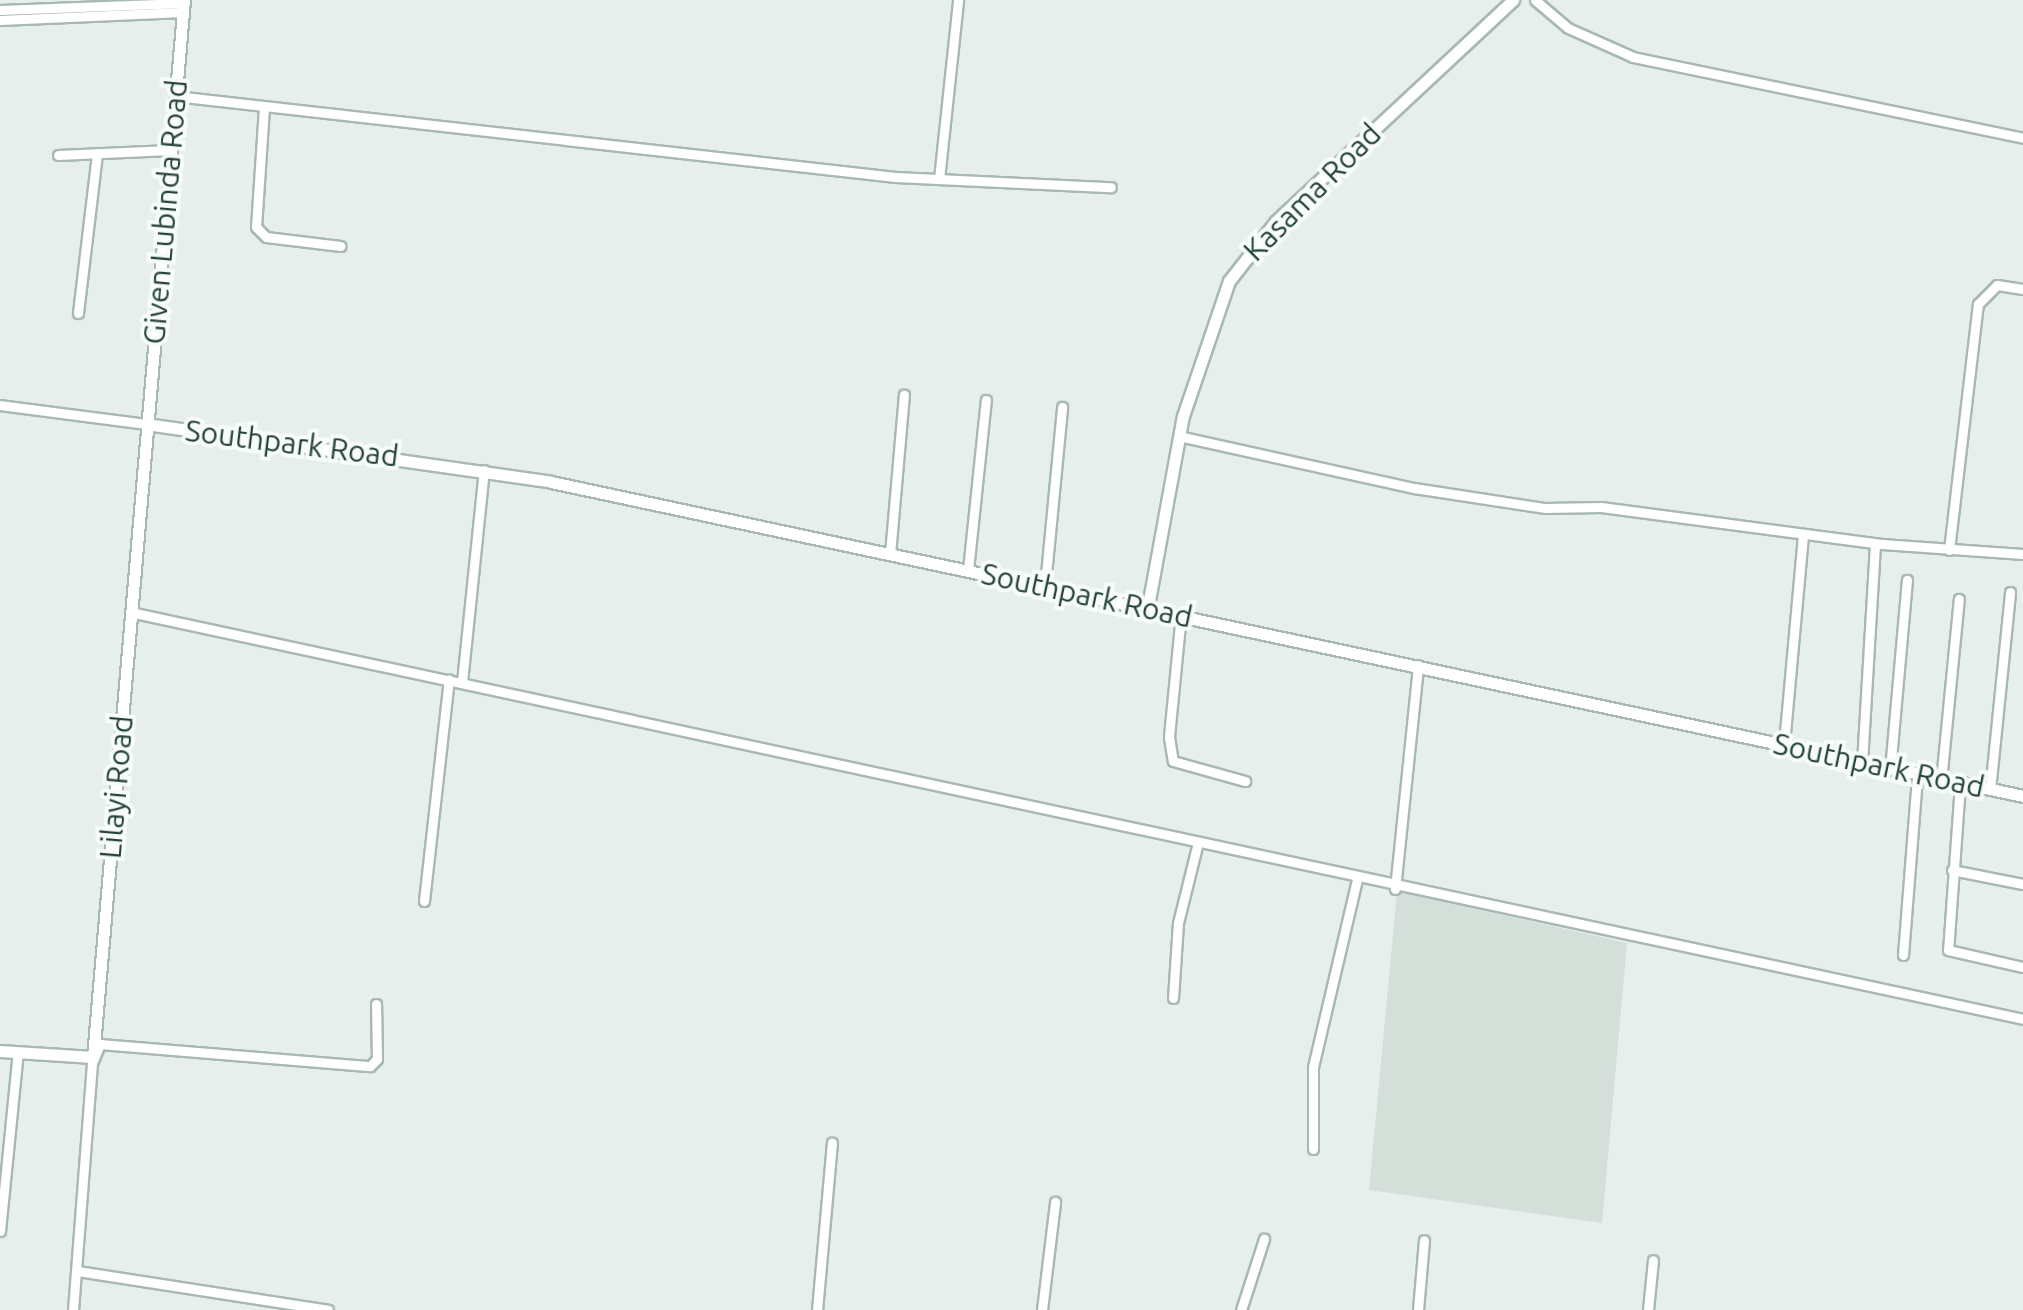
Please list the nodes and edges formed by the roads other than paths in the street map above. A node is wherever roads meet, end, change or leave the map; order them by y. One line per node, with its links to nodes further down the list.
1 (958, 0): 13 (street)
2 (1512, 0): 23 (street, Kasama Road)
3 (1535, 0): 9 (street)
4 (184, 5): 5 (street); 6 (street); 7 (street, Given Lubinda Road)
5 (0, 10)
6 (0, 20)
7 (175, 96): 8 (street); 10 (street, Given Lubinda Road)
8 (264, 107): 13 (street); 15 (street)
9 (2023, 138)
10 (170, 150): 11 (street); 22 (street, Given Lubinda Road)
11 (97, 153): 12 (street); 17 (street)
12 (58, 155)
13 (940, 179): 14 (street)
14 (1111, 186)
15 (340, 246)
16 (2023, 288): 27 (street)
17 (78, 313)
18 (904, 394): 28 (street)
19 (986, 400): 30 (street)
20 (0, 405): 22 (street)
21 (1062, 407): 32 (street)
22 (146, 424): 24 (street, Southpark Road); 36 (street, Lilayi Road)
23 (1179, 436): 25 (street); 35 (street, Kasama Road)
24 (484, 470): 28 (street, Southpark Road); 40 (street)
25 (1802, 535): 26 (street); 41 (street)
26 (1876, 544): 27 (street); 42 (street)
27 (1949, 550): 29 (street)
28 (890, 554): 30 (street, Southpark Road)
29 (2023, 554)
30 (968, 570): 32 (street, Southpark Road)
31 (1907, 580): 43 (street)
32 (1045, 585): 35 (street, Southpark Road)
33 (2010, 592): 48 (street)
34 (1958, 599): 46 (street)
35 (1148, 606): 37 (street, Southpark Road)
36 (130, 612): 39 (street); 63 (street, Lilayi Road)
37 (1181, 614): 38 (street, Southpark Road); 45 (street)
38 (1418, 664): 41 (street, Southpark Road); 54 (street)
39 (449, 679): 40 (street); 55 (street)
40 (462, 682): 50 (street)
41 (1784, 744): 42 (street, Southpark Road)
42 (1862, 763): 43 (street, Southpark Road)
43 (1890, 770): 44 (street, Southpark Road)
44 (1917, 776): 46 (street, Southpark Road); 56 (street)
45 (1246, 780)
46 (1941, 781): 47 (street, Southpark Road)
47 (1960, 784): 48 (street, Southpark Road); 51 (street)
48 (1990, 790): 49 (street, Southpark Road)
49 (2023, 796)
50 (1197, 846): 52 (street); 58 (street)
51 (1952, 870): 53 (street); 57 (street)
52 (1357, 880): 54 (street); 65 (street)
53 (2023, 884)
54 (1395, 889): 60 (street)
55 (424, 901)
56 (1902, 954)
57 (2023, 967)
58 (1173, 998)
59 (376, 1004): 63 (street)
60 (2023, 1019)
61 (0, 1051): 62 (street)
62 (18, 1052): 63 (street); 67 (street)
63 (93, 1057): 71 (street)
64 (832, 1144): 74 (street)
65 (1313, 1149)
66 (1055, 1202): 75 (street)
67 (0, 1231)
68 (1264, 1239): 76 (street)
69 (1424, 1240): 77 (street)
70 (1653, 1260): 78 (street)
71 (77, 1271): 72 (street); 73 (street)
72 (73, 1310)
73 (328, 1310)
74 (817, 1310)
75 (1042, 1310)
76 (1242, 1310)
77 (1418, 1310)
78 (1648, 1310)

